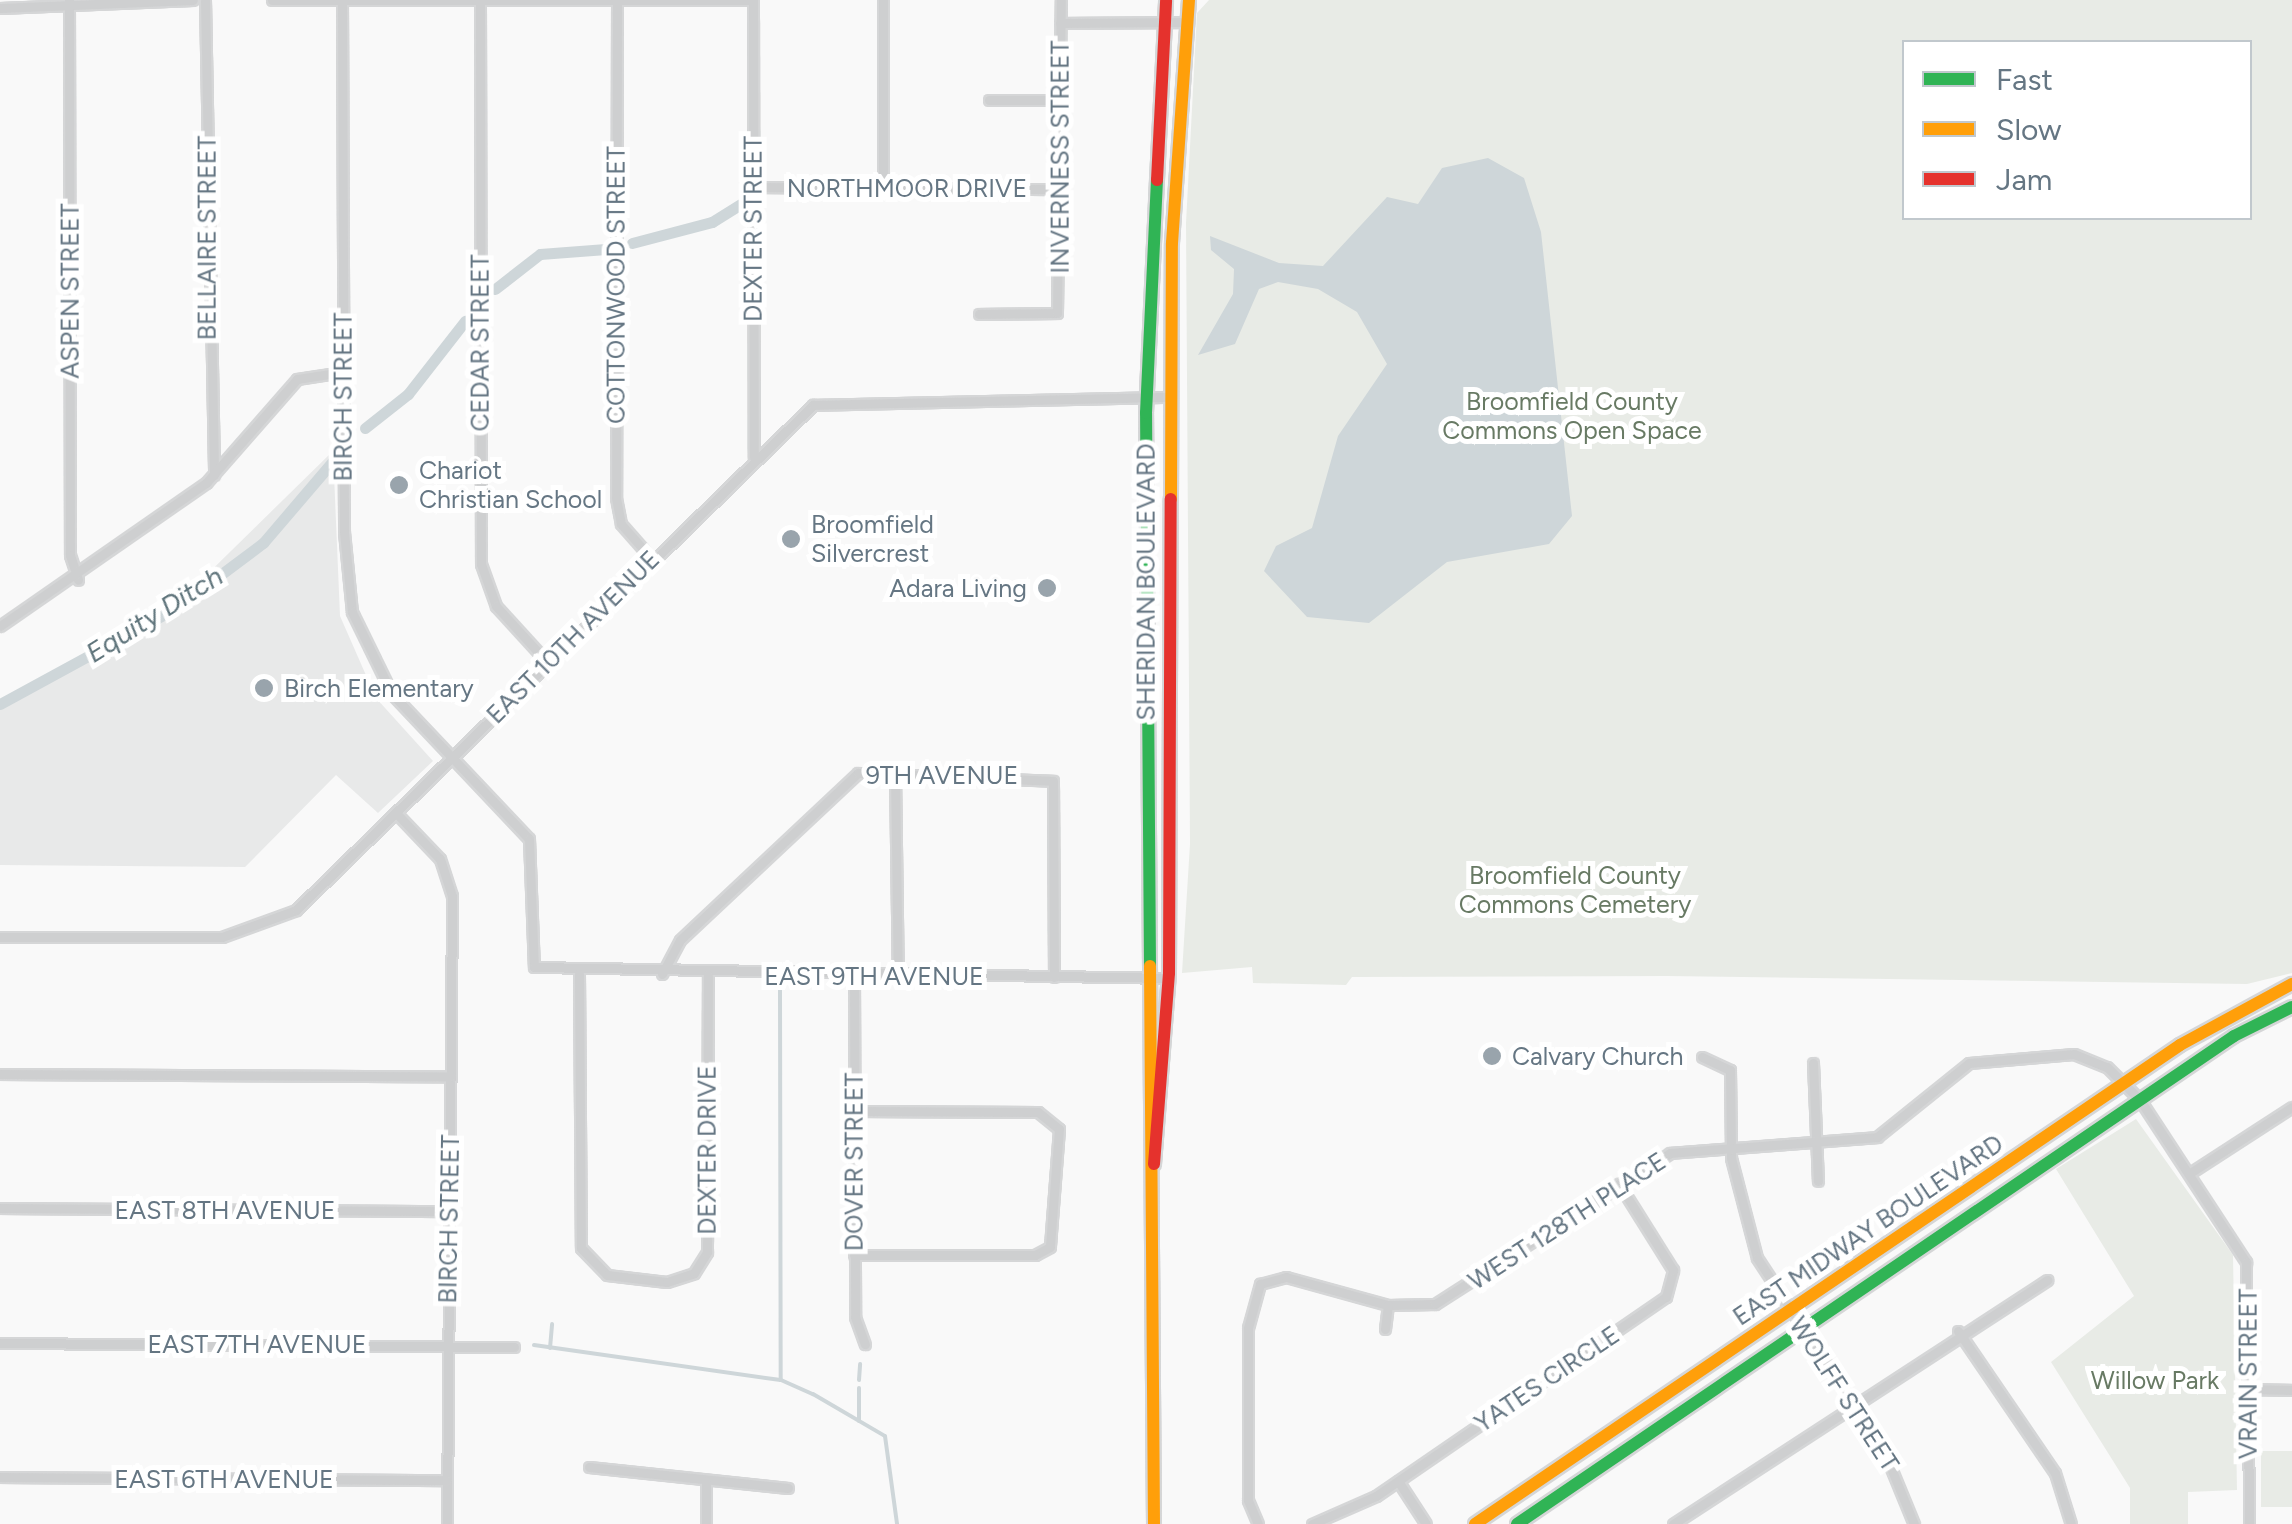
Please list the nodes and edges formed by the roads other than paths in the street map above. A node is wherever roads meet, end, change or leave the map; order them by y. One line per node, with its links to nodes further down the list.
1 (193, 0): 12 (street)
2 (205, 0): 27 (street, BELLAIRE STREET)
3 (272, 0): 4 (street)
4 (342, 0): 5 (street); 23 (street, BIRCH STREET)
5 (480, 0): 6 (street); 31 (street, CEDAR STREET)
6 (617, 0): 7 (street); 28 (street, COTTONWOOD STREET)
7 (753, 0): 19 (street, DEXTER STREET)
8 (883, 0): 20 (street)
9 (1060, 0): 16 (street, INVERNESS STREET)
10 (1166, 0): 14 (main road, SHERIDAN BOULEVARD)
11 (1189, 0): 15 (main road, SHERIDAN BOULEVARD)
12 (69, 1): 13 (street); 29 (street, ASPEN STREET)
13 (0, 8)
14 (1164, 22): 15 (street); 16 (street); 24 (main road, SHERIDAN BOULEVARD)
15 (1188, 22): 25 (main road, SHERIDAN BOULEVARD)
16 (1060, 23): 18 (street, INVERNESS STREET)
17 (989, 100): 18 (street)
18 (1060, 100): 21 (street, INVERNESS STREET)
19 (753, 187): 20 (street, NORTHMOOR DRIVE); 26 (street, DEXTER STREET)
20 (883, 188): 21 (street, NORTHMOOR DRIVE)
21 (1060, 189): 22 (street, INVERNESS STREET)
22 (979, 314)
23 (343, 372): 27 (street); 32 (street, BIRCH STREET)
24 (1146, 397): 25 (street, EAST 10TH AVENUE); 26 (street, EAST 10TH AVENUE); 42 (main road, SHERIDAN BOULEVARD)
25 (1169, 397): 43 (main road, SHERIDAN BOULEVARD)
26 (754, 457): 28 (street, EAST 10TH AVENUE)
27 (214, 475): 29 (street)
28 (651, 558): 31 (street, EAST 10TH AVENUE)
29 (78, 580): 30 (street)
30 (0, 626)
31 (548, 663): 32 (street, EAST 10TH AVENUE)
32 (452, 759): 34 (street, EAST 10TH AVENUE); 36 (street, BIRCH STREET)
33 (896, 773): 37 (street, 9TH AVENUE); 40 (street); 41 (street, 9TH AVENUE)
34 (397, 814): 35 (street, EAST 10TH AVENUE); 51 (street, BIRCH STREET)
35 (0, 937)
36 (579, 974): 37 (street, EAST 9TH AVENUE); 38 (street, DEXTER DRIVE)
37 (662, 974): 38 (street, EAST 9TH AVENUE)
38 (708, 975): 39 (street, EAST 9TH AVENUE)
39 (854, 976): 40 (street, EAST 9TH AVENUE); 55 (street, DOVER STREET)
40 (898, 977): 41 (street, EAST 9TH AVENUE)
41 (1054, 977): 42 (street, EAST 9TH AVENUE)
42 (1145, 978): 43 (street, EAST 9TH AVENUE); 58 (main road, SHERIDAN BOULEVARD)
43 (1168, 978): 58 (main road, SHERIDAN BOULEVARD)
44 (2292, 984): 52 (main road, EAST MIDWAY BOULEVARD)
45 (2292, 1007): 53 (main road, EAST MIDWAY BOULEVARD)
46 (1954, 1054): 49 (street)
47 (1702, 1057): 57 (street, WOLFF STREET)
48 (1813, 1063): 56 (street)
49 (1960, 1068): 52 (street, WEST 128TH PLACE); 56 (street, WEST 128TH PLACE)
50 (0, 1074): 51 (street)
51 (451, 1076): 63 (street, BIRCH STREET)
52 (2124, 1082): 53 (street, VRAIN STREET); 69 (main road, EAST MIDWAY BOULEVARD)
53 (2140, 1100): 59 (street, VRAIN STREET); 71 (main road, EAST MIDWAY BOULEVARD)
54 (2292, 1106): 59 (street)
55 (854, 1111): 64 (street, DOVER STREET); 64 (street)
56 (1816, 1142): 57 (street, WEST 128TH PLACE); 60 (street)
57 (1731, 1143): 61 (street, WEST 128TH PLACE); 69 (street, WOLFF STREET)
58 (1154, 1164): 88 (main road, SHERIDAN BOULEVARD)
59 (2190, 1173): 77 (street, VRAIN STREET)
60 (1818, 1181)
61 (1618, 1184): 68 (street, WEST 128TH PLACE); 84 (street, YATES CIRCLE)
62 (0, 1208): 63 (street, EAST 8TH AVENUE)
63 (450, 1211): 75 (street, BIRCH STREET)
64 (854, 1255): 74 (street, DOVER STREET)
65 (1251, 1271): 67 (street)
66 (2047, 1280): 72 (street)
67 (1260, 1284): 68 (street, WEST 128TH PLACE); 89 (street)
68 (1388, 1305): 70 (street)
69 (1790, 1310): 71 (street, WOLFF STREET); 92 (main road, EAST MIDWAY BOULEVARD)
70 (1384, 1329)
71 (1803, 1329): 79 (street, WOLFF STREET); 93 (main road, EAST MIDWAY BOULEVARD)
72 (1958, 1331): 79 (street); 96 (street)
73 (0, 1343): 75 (street, EAST 7TH AVENUE)
74 (865, 1344)
75 (448, 1346): 76 (street, EAST 7TH AVENUE); 82 (street, BIRCH STREET)
76 (514, 1347)
77 (2248, 1389): 78 (street); 97 (street, VRAIN STREET)
78 (2292, 1390)
79 (1853, 1403): 94 (street); 95 (street, WOLFF STREET)
80 (589, 1467): 83 (street)
81 (0, 1477): 82 (street, EAST 6TH AVENUE)
82 (447, 1480): 86 (street, BIRCH STREET)
83 (706, 1481): 85 (street); 87 (street)
84 (1398, 1481): 90 (street, YATES CIRCLE); 91 (street)
85 (788, 1488)
86 (447, 1524)
87 (706, 1524)
88 (1154, 1524)
89 (1258, 1524)
90 (1312, 1524)
91 (1426, 1524)
92 (1475, 1524)
93 (1517, 1524)
94 (1673, 1524)
95 (1914, 1524)
96 (2071, 1524)
97 (2249, 1524)

